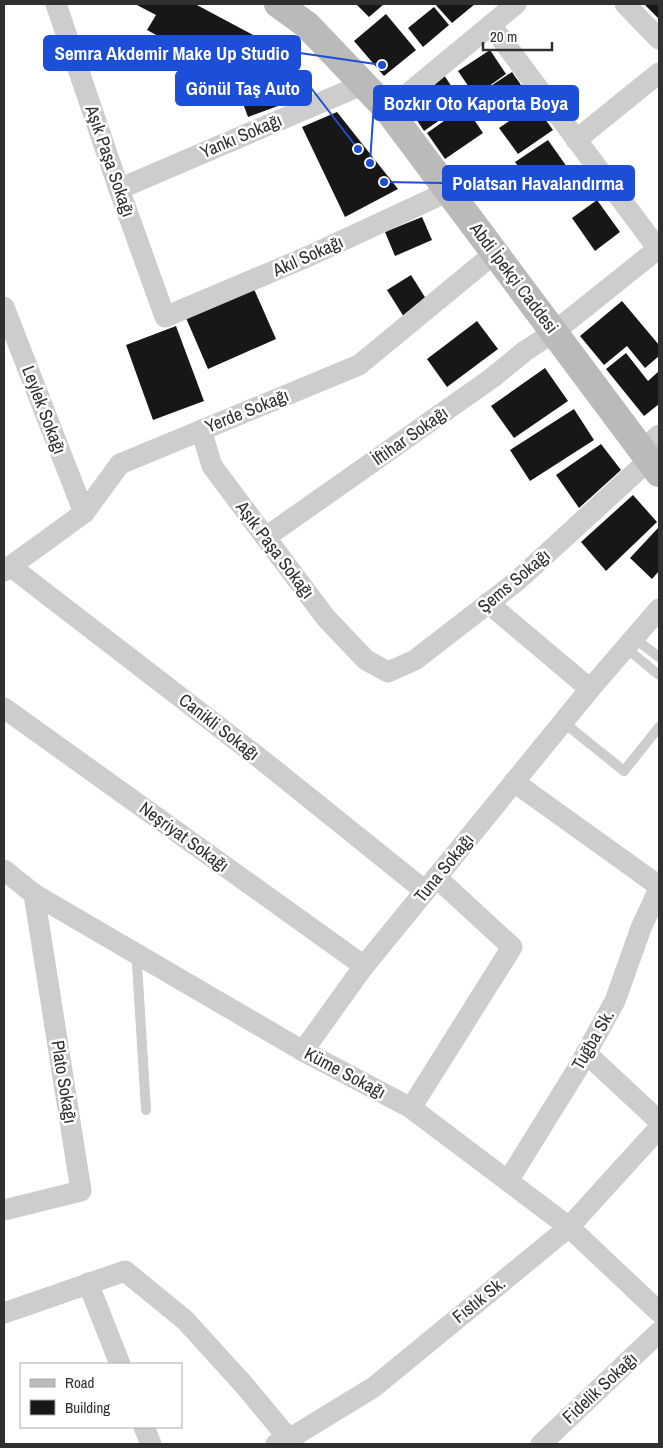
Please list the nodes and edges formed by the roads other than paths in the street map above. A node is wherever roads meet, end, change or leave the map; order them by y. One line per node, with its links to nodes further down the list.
1 (56, 4): 11 (street, Aşık Paşa Sokağı)
2 (278, 4): 8 (main road, Abdi İpekçi Caddesi)
3 (516, 4): 5 (street)
4 (625, 4): 6 (street)
5 (491, 26): 9 (street); 10 (street)
6 (659, 39)
7 (659, 73): 10 (street)
8 (364, 84): 9 (main road, Abdi İpekçi Caddesi); 11 (street, Yankı Sokağı)
9 (388, 110): 12 (main road, Abdi İpekçi Caddesi)
10 (576, 140): 13 (street)
11 (119, 189): 16 (street, Aşık Paşa Sokağı)
12 (449, 192): 14 (main road, Abdi İpekçi Caddesi); 16 (street, Akıl Sokağı)
13 (659, 249): 17 (street, İftihar Sokağı)
14 (495, 253): 17 (main road, Abdi İpekçi Caddesi); 18 (street, Yerde Sokağı)
15 (4, 307): 20 (street, Leylek Sokağı)
16 (165, 316)
17 (554, 332): 19 (main road, Abdi İpekçi Caddesi); 21 (street, İftihar Sokağı)
18 (201, 430): 20 (street, Yerde Sokağı); 21 (street, Aşık Paşa Sokağı)
19 (652, 455): 23 (street, Şems Sokağı)
20 (84, 513): 22 (street, Yerde Sokağı)
21 (266, 537): 27 (street, Aşık Paşa Sokağı)
22 (7, 568): 35 (street, Canikli Sokağı)
23 (488, 603): 27 (street, Şems Sokağı); 29 (street)
24 (659, 609): 25 (street, Tuna Sokağı)
25 (630, 643): 26 (lane); 28 (lane); 29 (street, Tuna Sokağı)
26 (659, 657)
27 (366, 660)
28 (659, 675)
29 (590, 689): 31 (street, Tuna Sokağı)
30 (4, 708): 39 (street, Neşriyat Sokağı)
31 (563, 722): 32 (lane); 33 (street, Tuna Sokağı)
32 (659, 727)
33 (514, 782): 35 (street, Tuna Sokağı); 36 (street)
34 (4, 870): 37 (street, Küme Sokağı)
35 (431, 884): 39 (street, Tuna Sokağı); 42 (street, Canikli Sokağı)
36 (659, 887): 41 (street, Tuğba Sk.)
37 (34, 894): 38 (street, Küme Sokağı); 47 (street, Plato Sokağı)
38 (140, 956): 40 (street, Küme Sokağı); 43 (lane)
39 (364, 966): 40 (street, Tuna Sokağı)
40 (303, 1051): 42 (street, Küme Sokağı)
41 (586, 1052): 44 (street); 46 (street, Tuğba Sk.)
42 (411, 1108): 46 (street, Küme Sokağı)
43 (146, 1110)
44 (659, 1121)
45 (659, 1128): 48 (street, Fıstık Sk.)
46 (508, 1181): 48 (street, Küme Sokağı)
47 (4, 1210)
48 (569, 1227): 50 (street, Küme Sokağı); 55 (street, Fıstık Sk.)
49 (88, 1283): 51 (street); 53 (street); 55 (street)
50 (659, 1312)
51 (4, 1313)
52 (659, 1332): 57 (street, Fidelik Sokağı)
53 (120, 1363)
54 (144, 1428): 56 (street)
55 (286, 1442)
56 (151, 1444)
57 (541, 1444)

